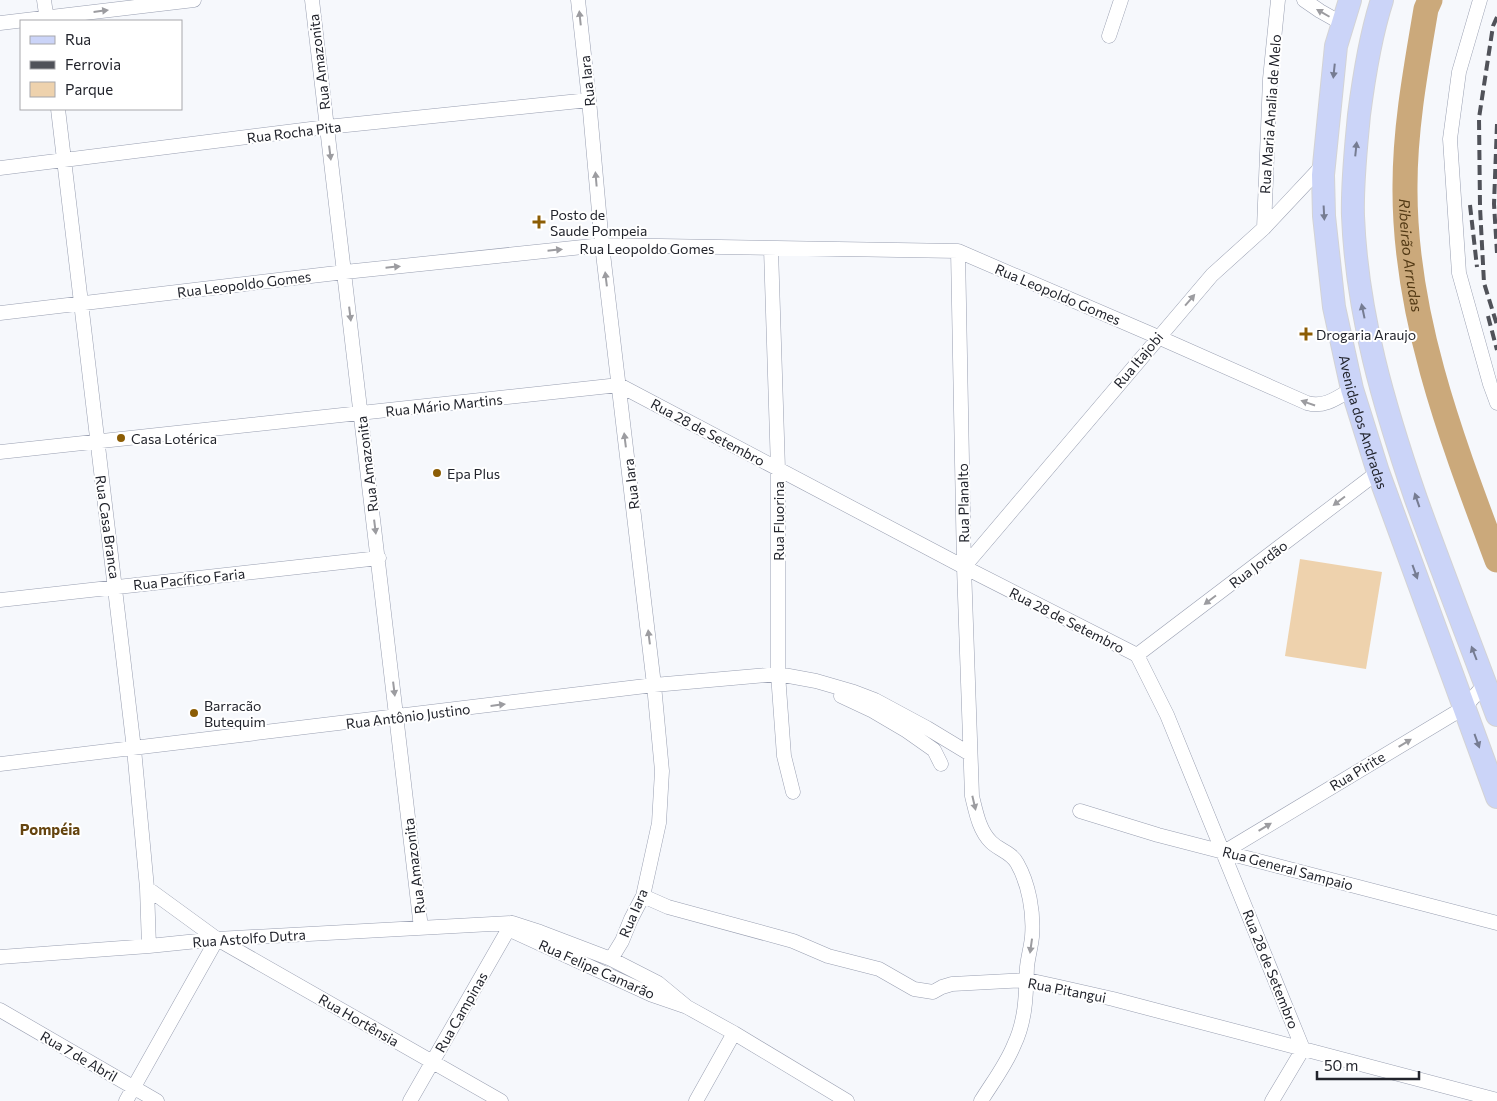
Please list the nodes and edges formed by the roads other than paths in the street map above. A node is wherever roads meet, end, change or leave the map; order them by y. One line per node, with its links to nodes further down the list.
1 (44, 0): 11 (street)
2 (194, 0): 11 (street, one-way to 2)
3 (312, 0): 18 (street, Rua Amazonita)
4 (578, 0): 16 (street, Rua Iara, one-way to 4)
5 (1121, 0): 15 (street)
6 (1278, 0): 22 (street, Rua Maria Analia de Melo)
7 (1304, 0): 14 (street, one-way to 7)
8 (1350, 0): 14 (main road, Avenida dos Andradas)
9 (1382, 0): 36 (main road, Avenida dos Andradas, one-way to 9)
10 (1480, 0): 32 (street)
11 (46, 20)
12 (20, 22): 13 (street)
13 (0, 23)
14 (1343, 24): 20 (main road, Avenida dos Andradas, one-way to 20)
15 (1109, 36)
16 (589, 100): 18 (street, Rua Rocha Pita); 23 (street, Rua Iara, one-way to 16)
17 (58, 110): 19 (street, Rua Casa Branca)
18 (327, 128): 19 (street, Rua Rocha Pita); 26 (street, Rua Amazonita, one-way to 26)
19 (65, 160): 21 (street, Rua Rocha Pita); 27 (street, Rua Casa Branca)
20 (1324, 164): 22 (street, Rua Itajobi); 31 (main road, Avenida dos Andradas, one-way to 31)
21 (0, 168)
22 (1264, 228): 29 (street, Rua Itajobi, one-way to 22)
23 (602, 245): 24 (street, Rua Leopoldo Gomes); 26 (street, Rua Leopoldo Gomes, one-way to 23); 30 (street, Rua Iara, one-way to 23)
24 (771, 249): 25 (street, Rua Leopoldo Gomes); 37 (street, Rua Fluorina)
25 (958, 251): 29 (street, Rua Leopoldo Gomes); 40 (street, Rua Planalto)
26 (345, 272): 27 (street, Rua Leopoldo Gomes); 33 (street, Rua Amazonita, one-way to 33)
27 (81, 303): 28 (street, Rua Leopoldo Gomes); 34 (street, Rua Casa Branca)
28 (0, 313)
29 (1158, 337): 31 (street, Rua Leopoldo Gomes, one-way to 29); 40 (street, Rua Itajobi)
30 (619, 385): 33 (street, Rua Mário Martins); 37 (street, Rua 28 de Setembro); 47 (street, Rua Iara, one-way to 30)
31 (1352, 389): 38 (main road, Avenida dos Andradas)
32 (1497, 404)
33 (362, 414): 34 (street, Rua Mário Martins); 39 (street, Rua Amazonita, one-way to 39)
34 (97, 441): 35 (street, Rua Mário Martins); 41 (street, Rua Casa Branca)
35 (0, 452)
36 (1404, 464): 38 (main road); 46 (main road, Avenida dos Andradas, one-way to 36)
37 (778, 469): 40 (street, Rua 28 de Setembro); 44 (street, Rua Fluorina)
38 (1378, 472): 43 (street, Rua Jordão, one-way to 43); 48 (main road, Avenida dos Andradas, one-way to 48)
39 (379, 558): 41 (street, Rua Pacífico Faria); 50 (street, Rua Amazonita, one-way to 50)
40 (964, 567): 43 (street, Rua 28 de Setembro); 52 (street, Rua Planalto)
41 (116, 587): 42 (street, Rua Pacífico Faria); 51 (street, Rua Casa Branca)
42 (0, 600)
43 (1138, 655): 58 (street, Rua 28 de Setembro)
44 (778, 674): 45 (street, Rua Antônio Justino); 47 (street, Rua Antônio Justino); 55 (street, Rua Fluorina)
45 (816, 681): 52 (street, Rua Antônio Justino); 54 (street, Rua Antônio Justino)
46 (1485, 684): 48 (street, Rua Pirite); 49 (main road, Avenida dos Andradas)
47 (654, 685): 50 (street, Rua Antônio Justino, one-way to 47); 60 (street, Rua Iara)
48 (1465, 707): 56 (main road, Avenida dos Andradas, one-way to 56); 58 (street, Rua Pirite, one-way to 48)
49 (1497, 715)
50 (397, 717): 51 (street, Rua Antônio Justino); 63 (street, Rua Amazonita)
51 (134, 749): 53 (street, Rua Antônio Justino); 59 (street, Rua Casa Branca)
52 (970, 754): 68 (street, one-way to 68)
53 (0, 764)
54 (941, 764)
55 (793, 792)
56 (1497, 798)
57 (1080, 810): 58 (street, Rua General Sampaio)
58 (1224, 852): 61 (street, Rua General Sampaio); 72 (street, Rua 28 de Setembro)
59 (147, 888): 64 (street, Rua Hortênsia); 65 (street, Rua Casa Branca)
60 (643, 896): 67 (street, Rua Iara); 68 (street, Rua Pitangui)
61 (1497, 923)
62 (506, 925): 63 (street, Rua Astolfo Dutra); 67 (street, Rua Felipe Camarão); 69 (street, Rua Felipe Camarão); 73 (street, Rua Campinas)
63 (421, 928): 64 (street, Rua Astolfo Dutra)
64 (217, 939): 65 (street, Rua Astolfo Dutra); 73 (street, Rua Hortênsia); 74 (street)
65 (149, 946): 66 (street, Rua Astolfo Dutra)
66 (0, 957)
67 (611, 960): 69 (street, Rua Felipe Camarão)
68 (1028, 980): 72 (street, Rua Pitangui); 82 (street)
69 (687, 1007): 71 (street, Rua Felipe Camarão)
70 (0, 1010): 74 (street, Rua 7 de Abril)
71 (734, 1033): 80 (street); 81 (street, Rua Felipe Camarão)
72 (1302, 1049): 75 (street, Rua Pitangui); 83 (street)
73 (432, 1062): 78 (street, Rua Campinas); 79 (street, Rua Hortênsia)
74 (134, 1088): 76 (street); 77 (street, Rua 7 de Abril)
75 (1497, 1100)
76 (126, 1101)
77 (157, 1101)
78 (410, 1101)
79 (500, 1101)
80 (696, 1101)
81 (847, 1101)
82 (981, 1101)
83 (1272, 1101)

